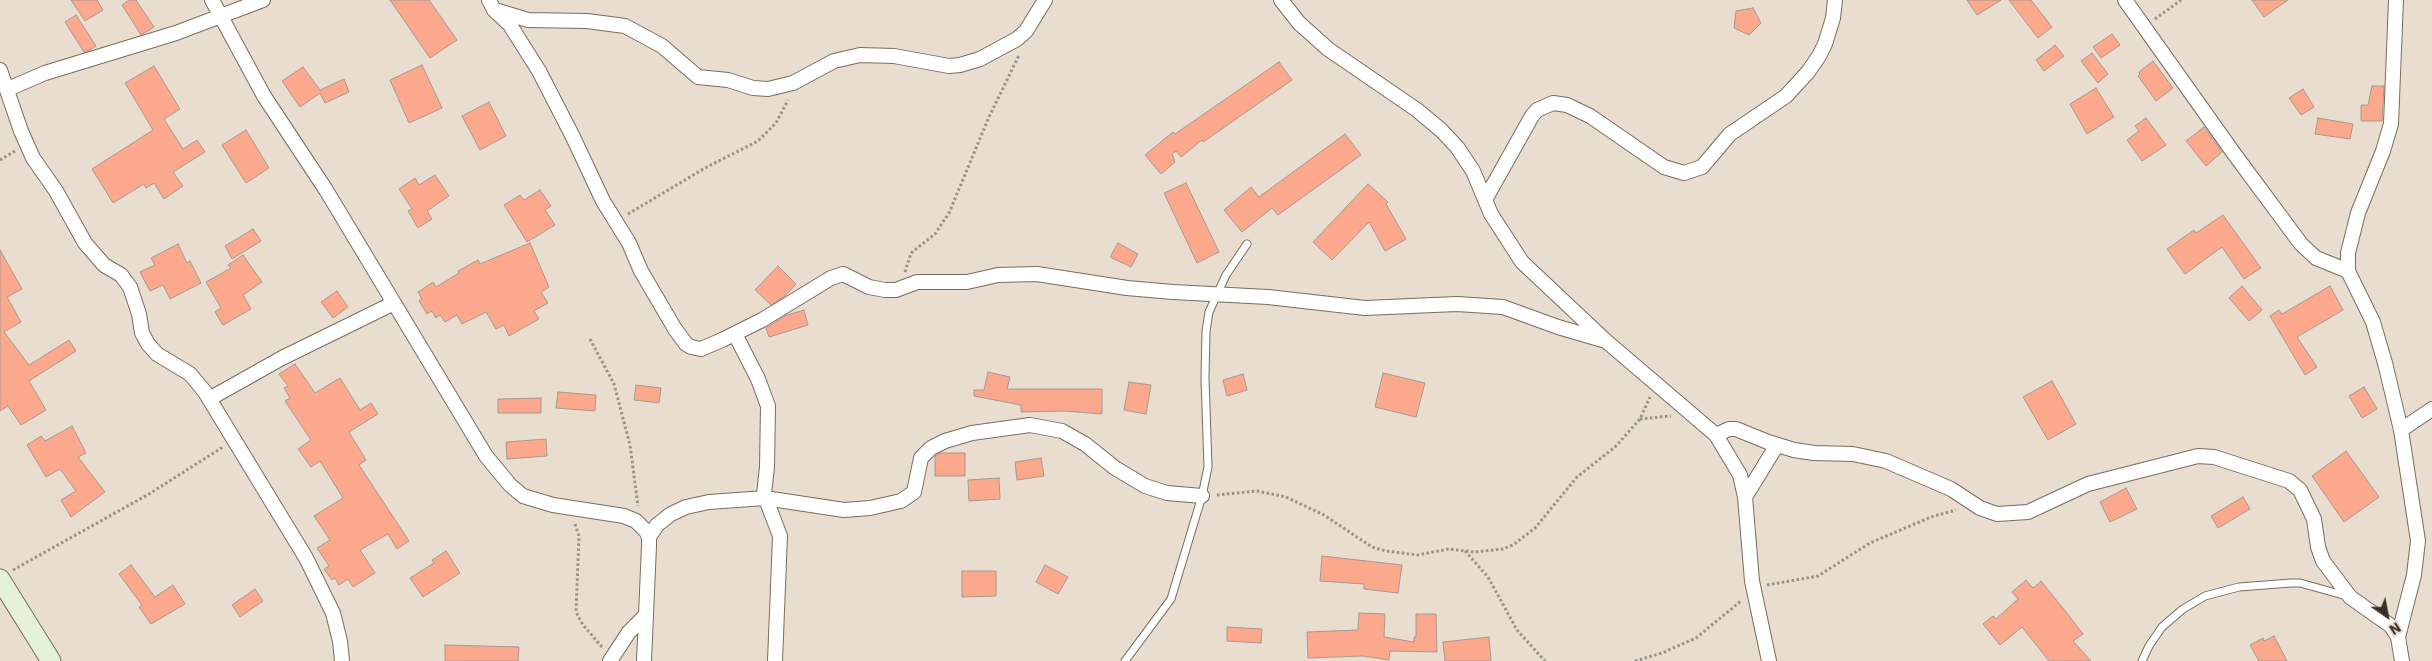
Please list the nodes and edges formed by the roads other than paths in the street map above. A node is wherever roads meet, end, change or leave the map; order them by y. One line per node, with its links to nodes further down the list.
1 (212, 0): 9 (street)
2 (263, 0): 9 (street)
3 (1045, 0): 8 (street)
4 (1281, 0): 12 (street)
5 (1835, 0): 12 (street)
6 (2125, 0): 14 (street)
7 (2396, 0): 14 (street)
8 (492, 5): 17 (street)
9 (220, 17): 11 (street); 16 (street)
10 (0, 70): 11 (street)
11 (8, 89): 19 (street)
12 (1486, 198): 18 (street)
13 (1247, 244): 15 (lane)
14 (2348, 271): 21 (street)
15 (1216, 294): 17 (street); 18 (street); 24 (lane)
16 (394, 303): 19 (street); 27 (street)
17 (735, 334): 26 (street)
18 (1606, 341): 22 (street)
19 (208, 399): 34 (street)
20 (2432, 409): 21 (street)
21 (2401, 430): 31 (street)
22 (1716, 435): 23 (street); 25 (street)
23 (1777, 445): 25 (street); 29 (street)
24 (1202, 496): 26 (street); 37 (lane)
25 (1745, 497): 38 (street)
26 (765, 498): 27 (street); 36 (street)
27 (645, 531): 30 (street)
28 (4, 576): 33 (main road)
29 (2350, 597): 31 (street); 39 (lane)
30 (644, 617): 32 (street); 35 (street)
31 (2398, 637): 40 (street)
32 (611, 659)
33 (51, 661)
34 (342, 661)
35 (644, 661)
36 (775, 661)
37 (1125, 661)
38 (1770, 661)
39 (2142, 661)
40 (2402, 661)

